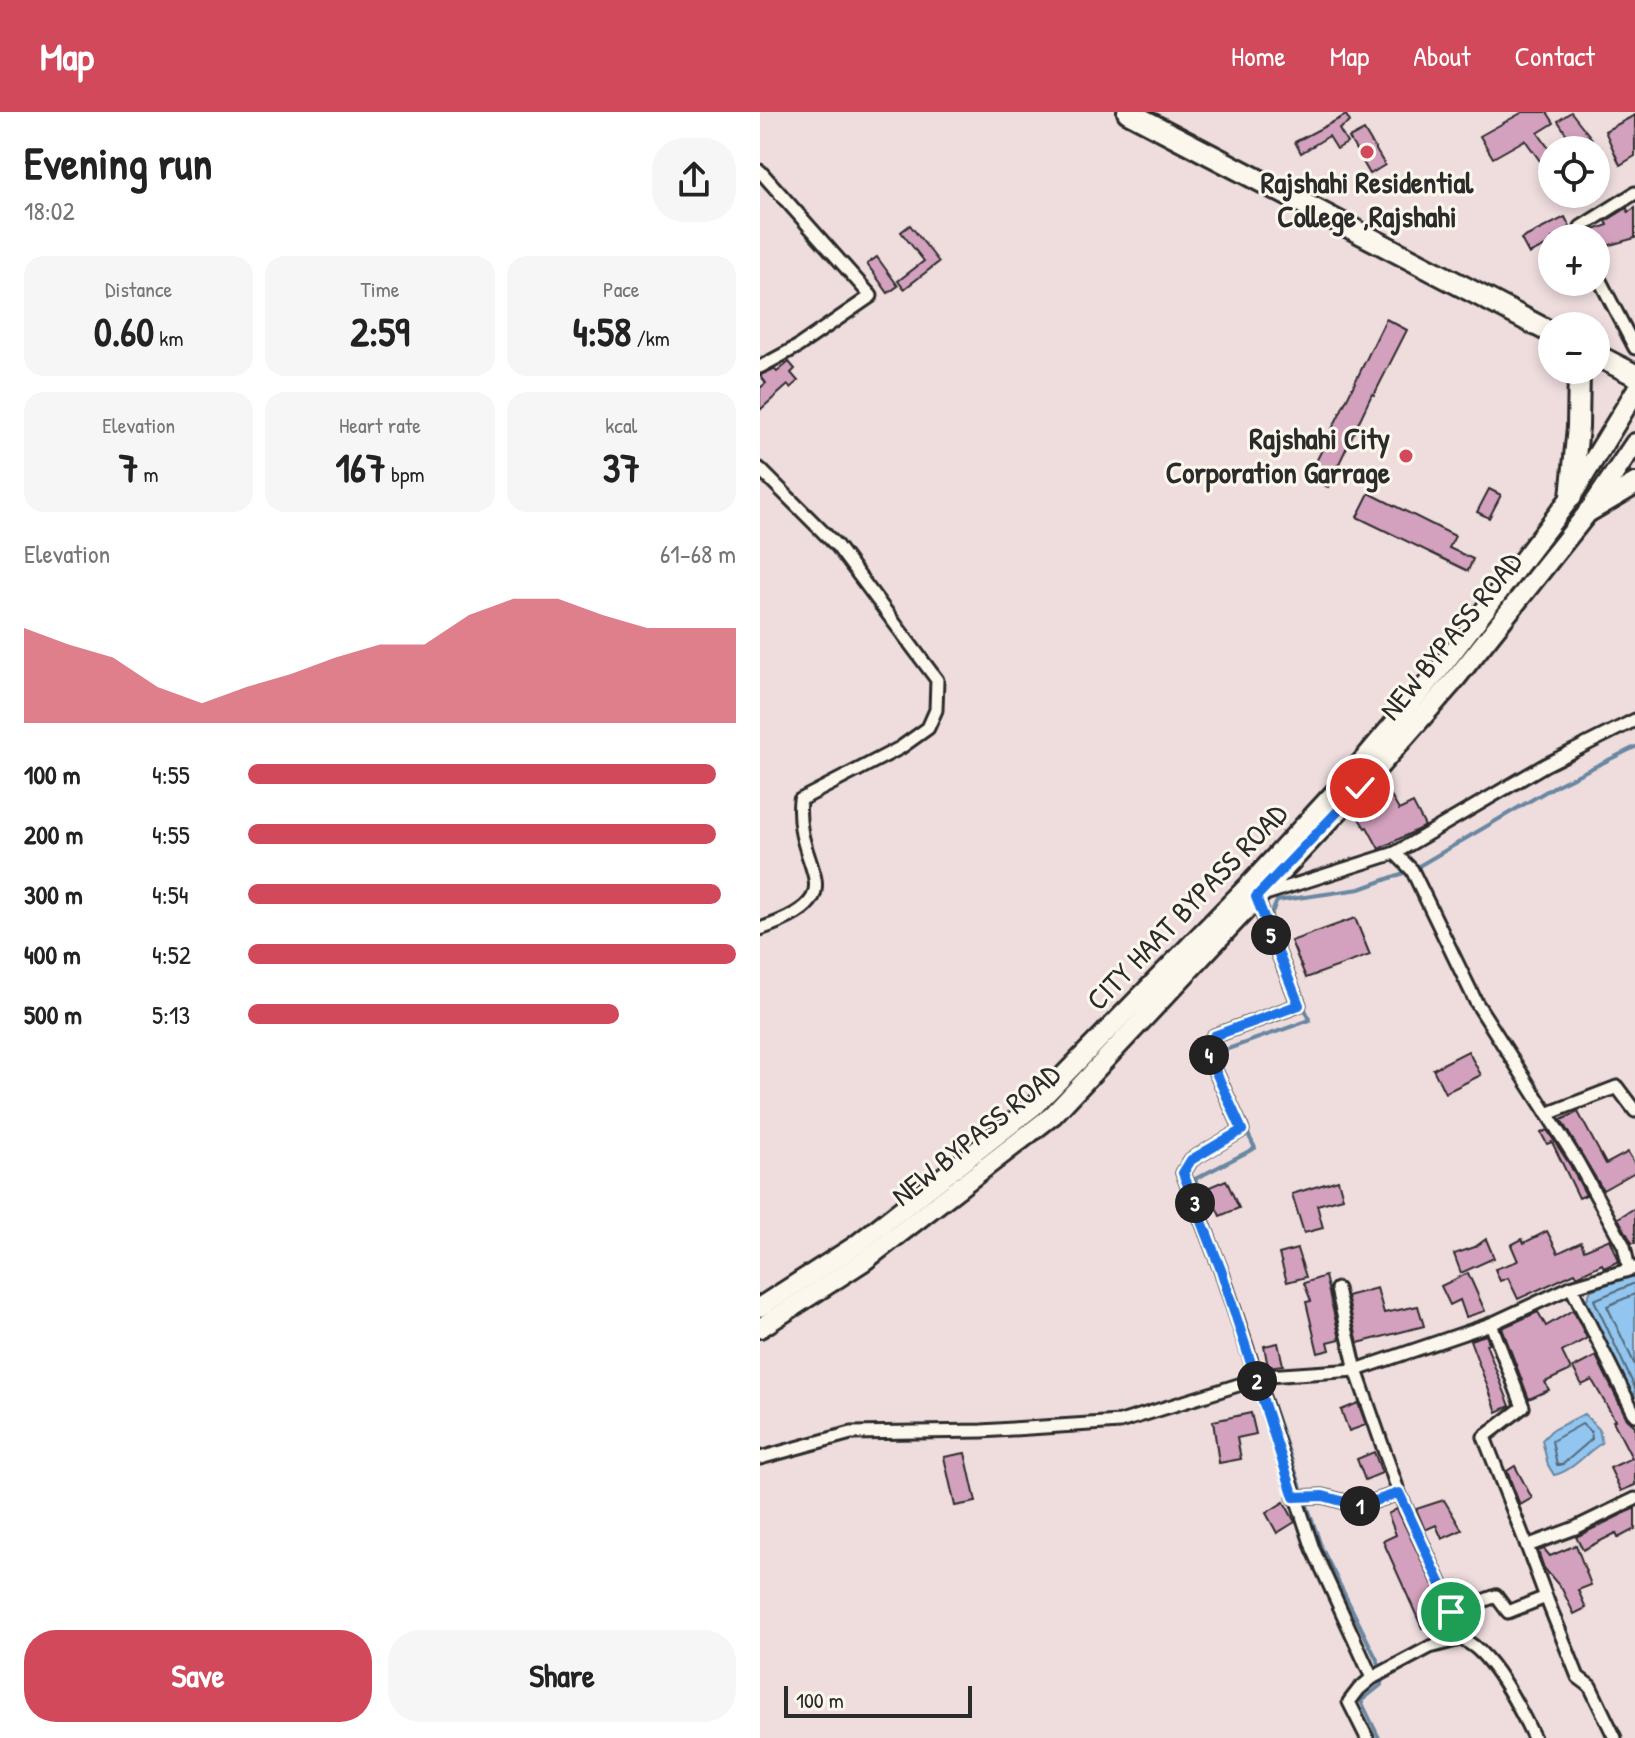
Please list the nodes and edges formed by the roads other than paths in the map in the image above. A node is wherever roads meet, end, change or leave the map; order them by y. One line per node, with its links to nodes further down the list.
1 (1128, 112): 6 (highway)
2 (760, 171): 9 (street)
3 (1635, 193): 4 (street)
4 (1586, 224)
5 (1608, 296): 7 (street)
6 (1538, 326)
7 (1635, 348)
8 (1610, 362): 10 (highway)
9 (760, 367)
10 (1635, 375)
11 (1579, 384): 16 (highway)
12 (1635, 392): 16 (main road, CITY HAAT BYPASS ROAD)
13 (1635, 443): 17 (main road, NEW BYPASS ROAD)
14 (760, 469): 21 (street)
15 (1635, 484): 17 (highway)
16 (1571, 497): 27 (main road, CITY HAAT BYPASS ROAD)
17 (1589, 511): 20 (main road, NEW BYPASS ROAD)
18 (1635, 720): 19 (street)
19 (1395, 853): 20 (street); 23 (street)
20 (1256, 897): 29 (main road, NEW BYPASS ROAD); 31 (street)
21 (760, 929)
22 (1635, 1111): 23 (street)
23 (1547, 1114): 24 (street)
24 (1632, 1268): 25 (street)
25 (1571, 1287): 28 (street); 32 (street)
26 (1337, 1289): 30 (street)
27 (760, 1307)
28 (1491, 1324): 30 (street); 37 (street)
29 (760, 1328)
30 (1356, 1370): 31 (street); 34 (street)
31 (1260, 1378): 33 (street); 35 (street)
32 (1635, 1415)
33 (760, 1458)
34 (1399, 1493): 35 (street); 39 (street)
35 (1294, 1497): 41 (street)
36 (1635, 1499): 37 (street)
37 (1527, 1546): 38 (street)
38 (1546, 1597): 39 (street); 44 (street)
39 (1463, 1608): 40 (street)
40 (1460, 1639): 41 (street); 43 (street)
41 (1372, 1678): 42 (street)
42 (1367, 1738)
43 (1534, 1738)
44 (1615, 1738)

